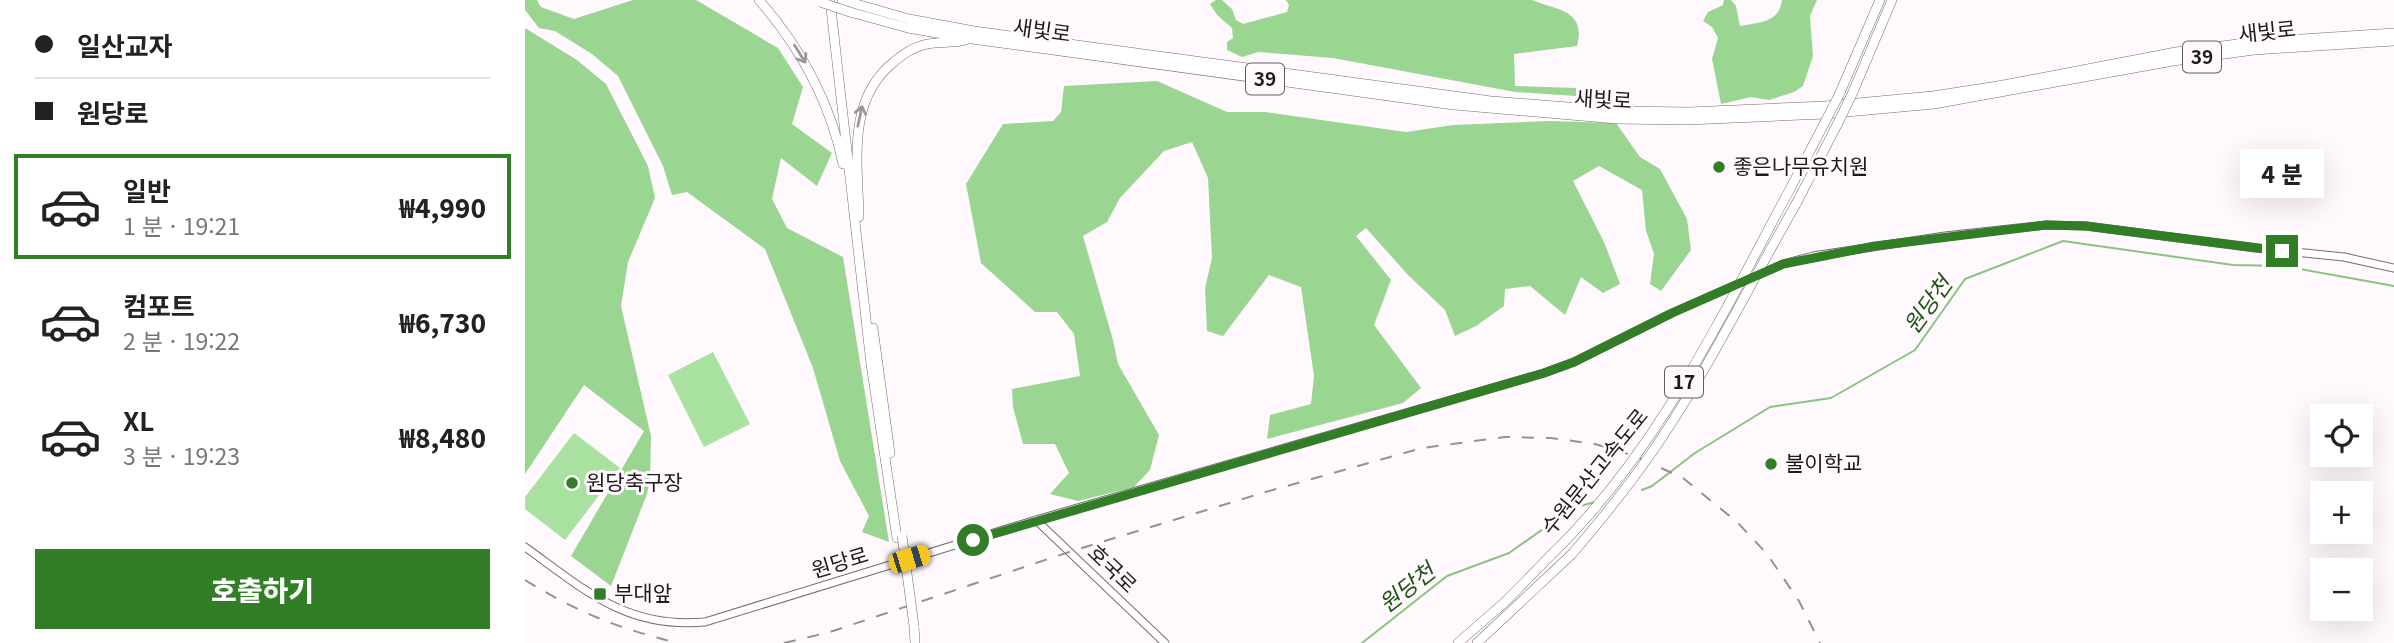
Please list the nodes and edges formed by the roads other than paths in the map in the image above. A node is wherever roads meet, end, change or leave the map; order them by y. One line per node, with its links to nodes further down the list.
1 (759, 0): 12 (highway, one-way to 12)
2 (1880, 0): 18 (highway, 수원문산고속도로 / 17, bridge)
3 (1892, 0): 19 (highway, 수원문산고속도로 / 17, bridge)
4 (824, 1): 5 (highway, 새빛로 / 39, bridge); 12 (highway)
5 (847, 5): 7 (highway, 새빛로 / 39)
6 (2394, 33): 10 (highway, 새빛로 / 39)
7 (947, 35): 8 (highway); 8 (highway, 새빛로 / 39); 12 (highway, one-way to 7)
8 (959, 36): 11 (highway, 새빛로 / 39); 11 (highway, 새빛로 / 39)
9 (2394, 41): 10 (highway, 새빛로 / 39)
10 (1997, 90): 11 (highway, 새빛로 / 39)
11 (1572, 112)
12 (858, 234): 16 (highway, bridge)
13 (2394, 268): 14 (main road, 원당로)
14 (1036, 520): 15 (main road, 원당로); 17 (main road, 호국로)
15 (525, 547)
16 (913, 643)
17 (1165, 643)
18 (1458, 643)
19 (1477, 643)

